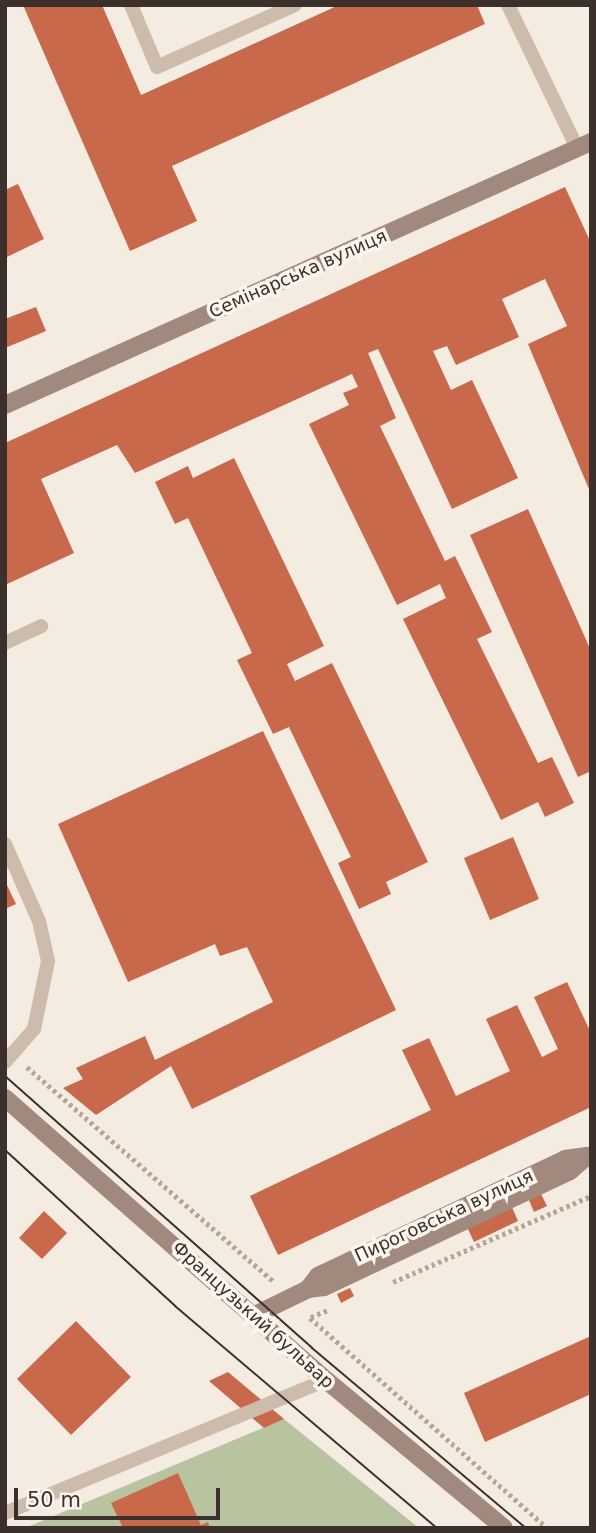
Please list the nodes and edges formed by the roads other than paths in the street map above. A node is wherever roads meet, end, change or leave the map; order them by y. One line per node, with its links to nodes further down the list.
1 (131, 5): 2 (lane)
2 (295, 5)
3 (508, 5): 4 (lane)
4 (584, 145): 5 (street, Семінарська вулиця)
5 (5, 405)
6 (41, 626): 7 (lane)
7 (5, 643)
8 (5, 844): 9 (lane)
9 (9, 1058)
10 (5, 1098): 12 (street, Французький бульвар)
11 (590, 1158): 12 (street, Пироговська вулиця)
12 (256, 1315): 13 (street, Французький бульвар)
13 (326, 1380): 14 (lane); 15 (street, Французький бульвар)
14 (5, 1513)
15 (504, 1528)

